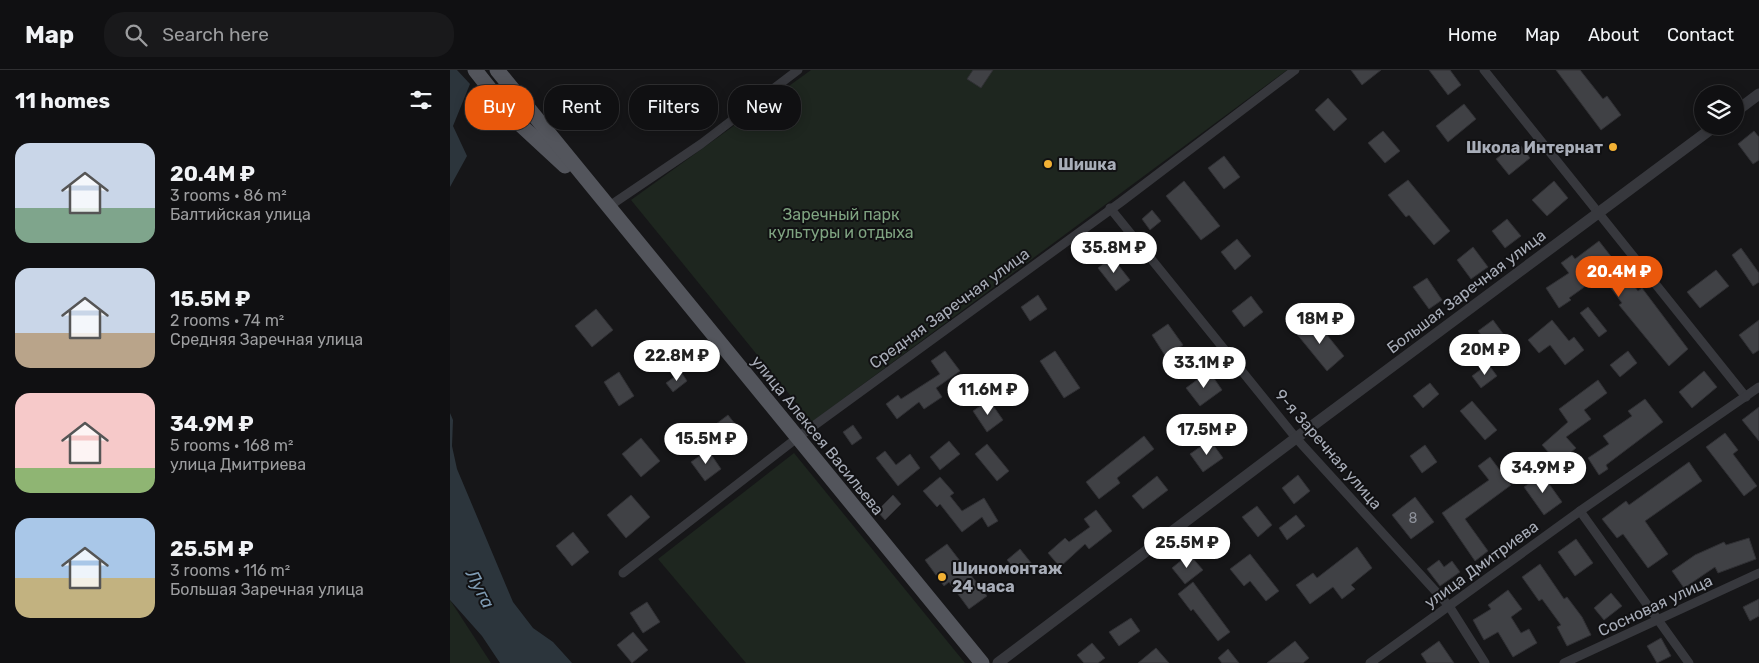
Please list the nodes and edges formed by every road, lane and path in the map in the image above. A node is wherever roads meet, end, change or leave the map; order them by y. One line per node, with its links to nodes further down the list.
1 (475, 70): 9 (main road)
2 (497, 70): 9 (main road)
3 (798, 70): 9 (street)
4 (1295, 70): 10 (street, Средняя Заречная улица)
5 (1484, 70): 11 (street)
6 (1759, 94): 7 (street)
7 (1744, 105)
8 (1703, 135): 11 (street, Большая Заречная улица)
9 (608, 207): 14 (main road, улица Алексея Васильева)
10 (1110, 208): 14 (street, Средняя Заречная улица); 15 (street, 9-я Заречная улица)
11 (1598, 213): 13 (street); 15 (street, Большая Заречная улица)
12 (1759, 387): 13 (street, улица Дмитриева)
13 (1746, 397): 16 (street, улица Дмитриева)
14 (797, 438): 17 (street, Средняя Заречная улица); 21 (main road, улица Алексея Васильева)
15 (1296, 438): 19 (street, 9-я Заречная улица); 22 (street, Большая Заречная улица)
16 (1580, 511): 19 (street, улица Дмитриева); 20 (street)
17 (623, 574)
18 (1759, 574): 20 (street, Сосновая улица)
19 (1449, 606): 23 (street, улица Дмитриева); 24 (street, 9-я Заречная улица)
20 (1660, 620): 25 (street, Сосновая улица); 26 (street)
21 (982, 663)
22 (998, 663)
23 (1370, 663)
24 (1485, 663)
25 (1564, 663)
26 (1689, 663)

